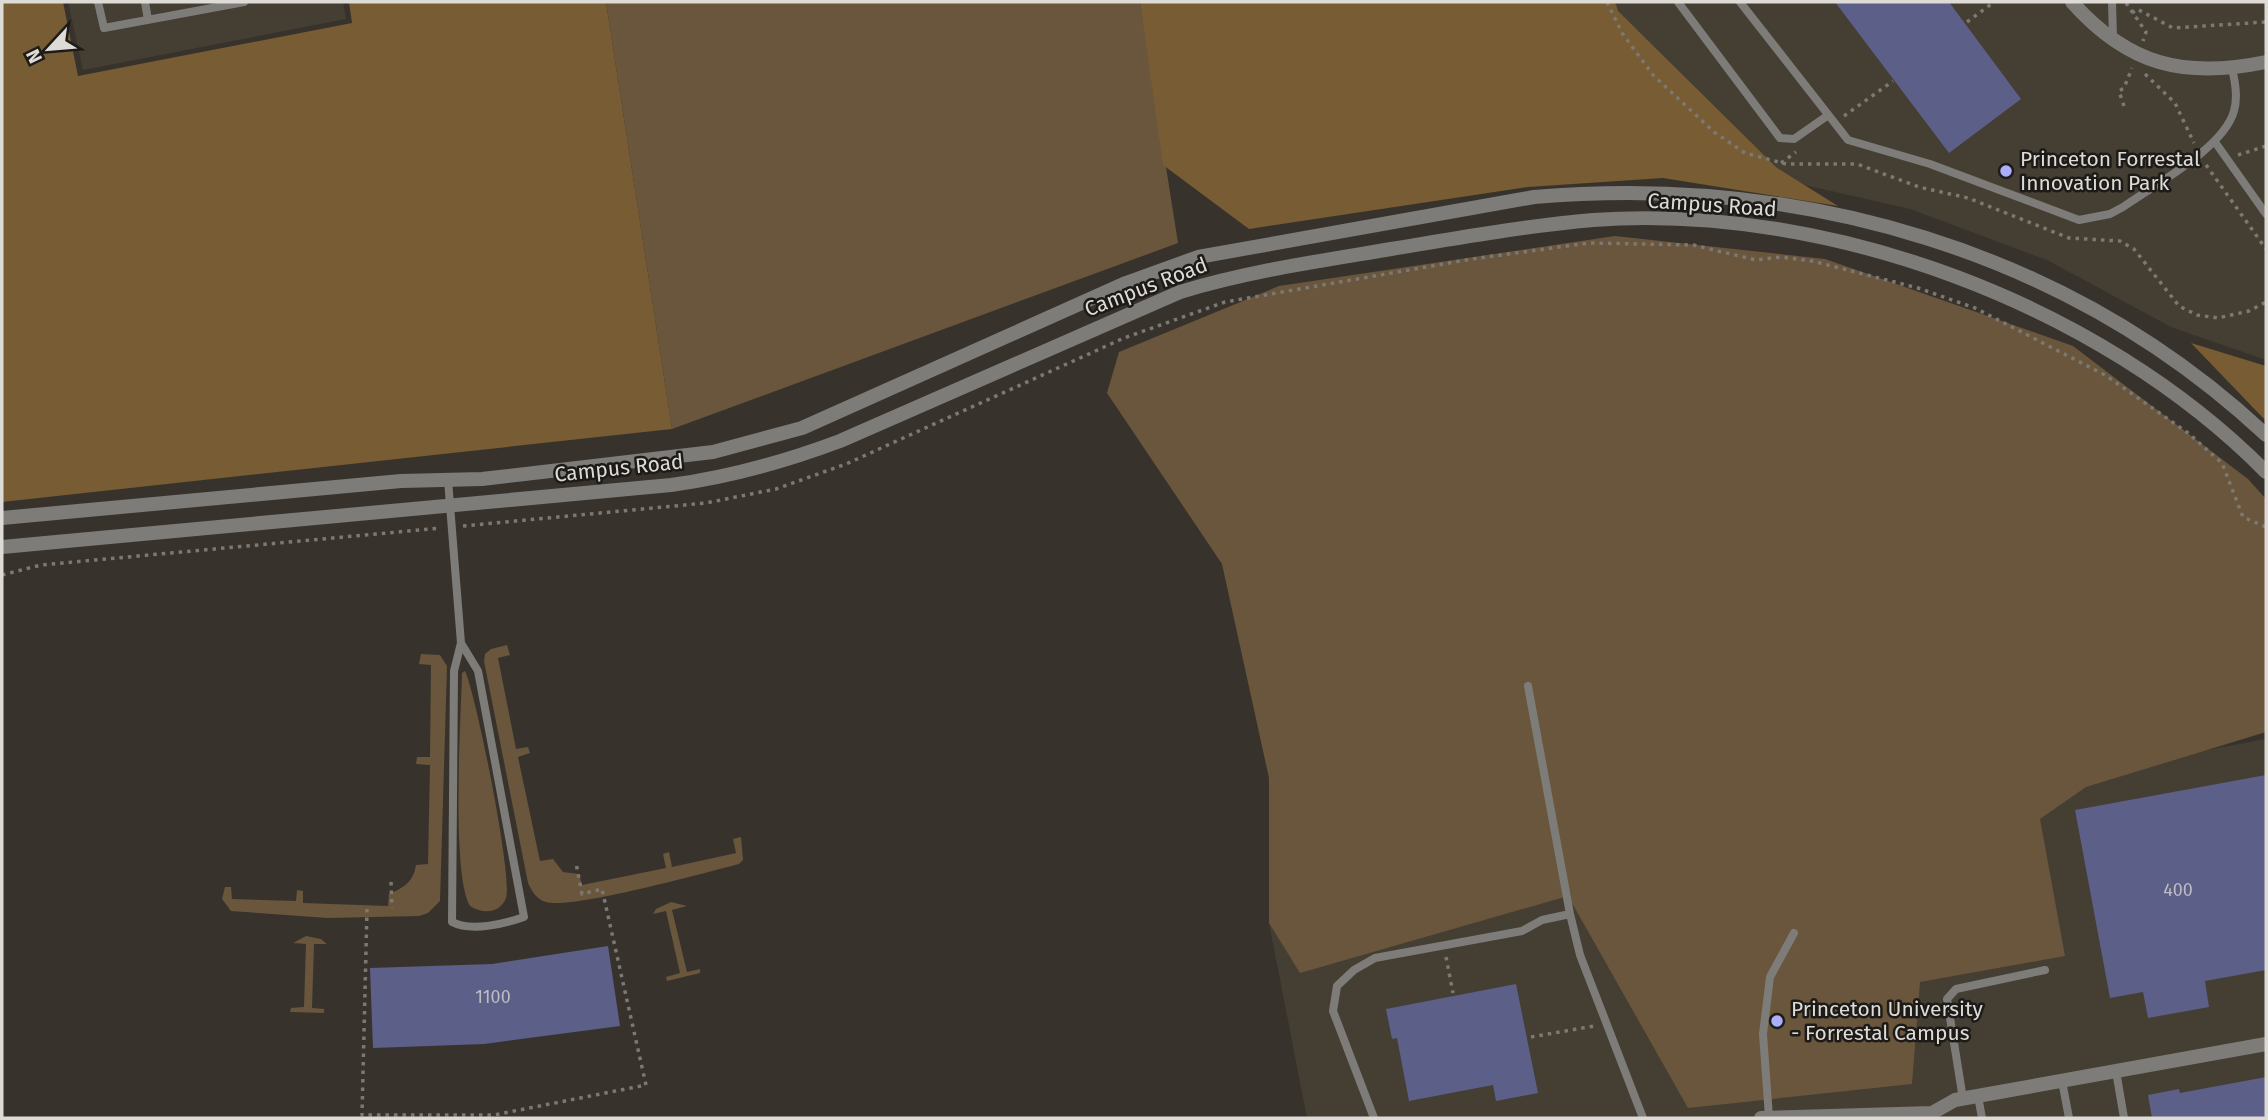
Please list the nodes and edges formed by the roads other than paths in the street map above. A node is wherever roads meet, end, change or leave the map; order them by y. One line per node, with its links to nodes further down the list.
1 (97, 2): 9 (lane)
2 (145, 2): 9 (lane)
3 (244, 2): 8 (lane)
4 (1678, 2): 13 (lane)
5 (1740, 2): 13 (lane)
6 (2072, 2): 10 (street)
7 (2112, 2): 10 (lane)
8 (205, 5): 9 (lane)
9 (148, 20)
10 (2113, 42): 12 (street)
11 (2266, 62): 12 (street)
12 (2232, 68): 14 (lane)
13 (1827, 117): 14 (lane)
14 (2215, 142): 15 (lane)
15 (2266, 215)
16 (2266, 435): 18 (street, Campus Road)
17 (2266, 472): 19 (street, Campus Road)
18 (448, 480): 19 (lane); 20 (street, Campus Road)
19 (450, 505): 21 (street, Campus Road); 22 (lane)
20 (2, 519)
21 (2, 547)
22 (461, 643): 22 (lane)
23 (1528, 686): 24 (lane)
24 (1570, 914): 33 (lane); 34 (lane)
25 (1794, 933): 32 (lane)
26 (2045, 970): 30 (lane)
27 (2266, 1044): 28 (street)
28 (2116, 1071): 29 (street); 37 (lane)
29 (2062, 1081): 30 (street); 36 (lane)
30 (1970, 1098): 31 (street); 35 (lane)
31 (1932, 1116): 32 (street)
32 (1765, 1117)
33 (1374, 1118)
34 (1643, 1118)
35 (1982, 1118)
36 (2069, 1118)
37 (2124, 1118)

